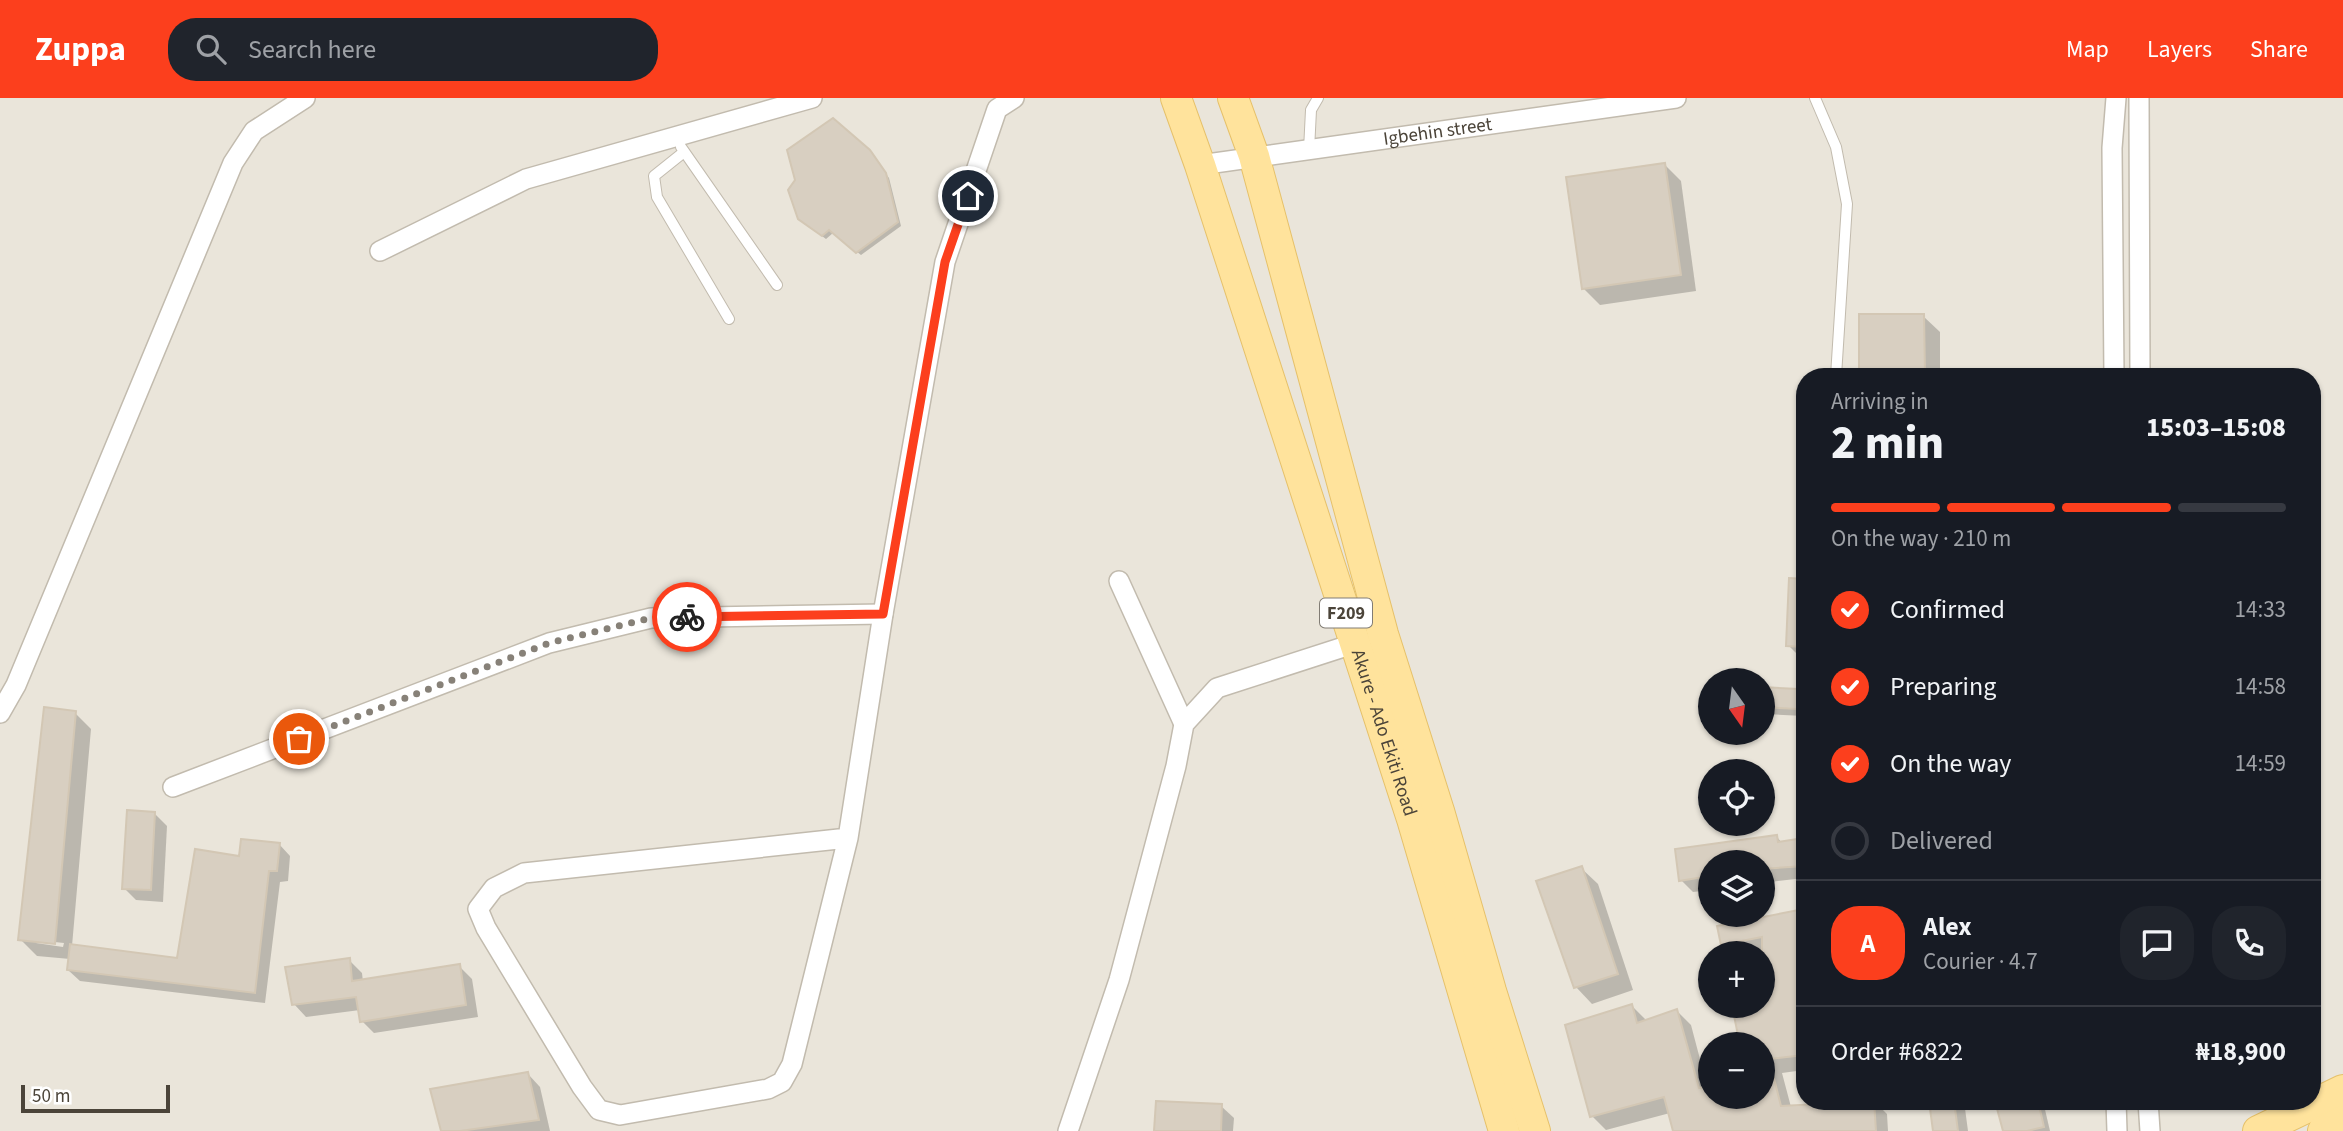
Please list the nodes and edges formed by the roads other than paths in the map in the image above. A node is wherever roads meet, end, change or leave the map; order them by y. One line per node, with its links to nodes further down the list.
1 (305, 98): 24 (street)
2 (812, 98): 11 (street)
3 (1014, 98): 22 (street)
4 (1176, 98): 14 (main road, Akure - Ado Ekiti Road / F209)
5 (1233, 98): 13 (main road, Akure - Ado Ekiti Road / F209)
6 (1318, 98): 12 (lane)
7 (1676, 98): 12 (street, Igbehin street)
8 (1815, 98): 18 (lane)
9 (2116, 98): 19 (street)
10 (2139, 98): 20 (street)
11 (679, 144): 15 (street); 16 (lane); 17 (lane)
12 (1309, 150): 13 (street, Igbehin street)
13 (1254, 156): 14 (street, Igbehin street); 36 (main road, Akure - Ado Ekiti Road / F209)
14 (1200, 165): 23 (main road, Akure - Ado Ekiti Road / F209)
15 (380, 251)
16 (777, 285)
17 (729, 319)
18 (1837, 368)
19 (2114, 368)
20 (2140, 368)
21 (1119, 581): 25 (street)
22 (883, 614): 26 (street); 27 (street)
23 (1356, 643): 25 (street); 35 (main road, Akure - Ado Ekiti Road / F209)
24 (0, 713)
25 (1184, 724): 34 (street)
26 (173, 787)
27 (848, 838): 27 (street)
28 (2343, 1090): 29 (main road)
29 (2321, 1101)
30 (2116, 1110): 37 (street)
31 (2149, 1110): 38 (street)
32 (2302, 1110): 39 (main road)
33 (2343, 1121): 40 (main road)
34 (1068, 1131)
35 (1504, 1131)
36 (1535, 1131)
37 (2117, 1131)
38 (2150, 1131)
39 (2258, 1131)
40 (2323, 1131)

